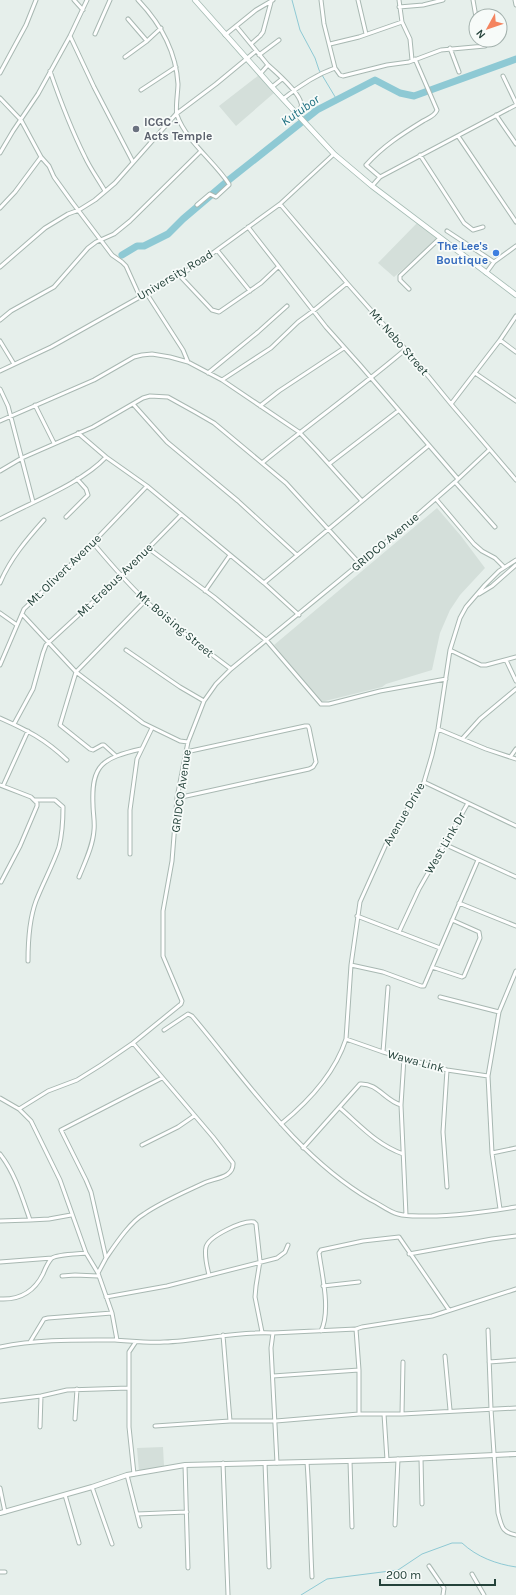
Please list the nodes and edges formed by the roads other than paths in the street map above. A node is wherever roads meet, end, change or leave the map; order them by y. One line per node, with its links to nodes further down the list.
1 (36, 0): 40 (street)
2 (74, 0): 15 (street)
3 (87, 0): 15 (street)
4 (110, 0): 20 (street)
5 (138, 0): 19 (street)
6 (195, 0): 22 (main road)
7 (322, 0): 27 (street)
8 (358, 0): 21 (street)
9 (399, 0): 14 (street)
10 (443, 0): 14 (street)
11 (515, 0): 13 (street)
12 (272, 1): 18 (street); 26 (street)
13 (516, 5)
14 (399, 7): 17 (street)
15 (83, 10): 23 (street)
16 (128, 19): 25 (street)
17 (402, 22): 21 (street); 34 (street)
18 (236, 26): 22 (street); 26 (street)
19 (162, 28): 25 (street); 36 (street)
20 (95, 34)
21 (366, 34): 27 (street)
22 (225, 35): 33 (main road)
23 (70, 36): 38 (street); 61 (street)
24 (279, 40): 31 (street)
25 (147, 41): 32 (street)
26 (251, 44): 30 (street)
27 (330, 44): 37 (street)
28 (468, 47): 29 (street)
29 (450, 48): 34 (street); 39 (street)
30 (256, 51): 31 (street); 33 (street)
31 (259, 54): 35 (street)
32 (125, 58)
33 (247, 59): 41 (main road); 50 (street)
34 (414, 60): 37 (street); 62 (street)
35 (268, 65): 41 (street); 43 (street)
36 (176, 67): 45 (street); 50 (street)
37 (335, 68): 46 (street)
38 (50, 71): 53 (street); 64 (street)
39 (459, 72)
40 (0, 73)
41 (260, 74): 44 (main road)
42 (503, 76): 49 (street)
43 (282, 79): 44 (street); 46 (street)
44 (272, 87): 48 (main road)
45 (141, 90)
46 (293, 90): 48 (street); 51 (street)
47 (0, 98): 53 (street)
48 (283, 99): 51 (main road)
49 (516, 104): 52 (street)
50 (176, 114): 56 (street); 61 (street)
51 (296, 114): 58 (main road)
52 (496, 115): 54 (street); 55 (street)
53 (21, 120): 57 (street); 60 (street)
54 (458, 136): 59 (street); 69 (street)
55 (516, 144)
56 (201, 151): 66 (street); 74 (street)
57 (0, 153)
58 (334, 154): 63 (main road); 65 (street, University Road)
59 (420, 155): 62 (street); 71 (street)
60 (41, 157): 67 (street); 68 (street)
61 (133, 162): 64 (street)
62 (380, 177): 63 (street)
63 (372, 186): 73 (main road)
64 (105, 191): 68 (street)
65 (280, 204): 70 (street, University Road); 82 (street, Mt. Nebo Street)
66 (197, 205)
67 (0, 208)
68 (79, 210): 74 (street); 78 (street)
69 (516, 222)
70 (248, 227): 76 (street, University Road); 79 (street)
71 (483, 227)
72 (447, 230): 77 (street)
73 (440, 238): 80 (main road); 83 (street)
74 (100, 241): 87 (street); 91 (street)
75 (516, 246): 77 (street)
76 (217, 250): 81 (street, University Road); 84 (street)
77 (494, 262): 80 (street)
78 (0, 267)
79 (278, 267): 84 (street); 89 (street)
80 (486, 273): 86 (main road)
81 (180, 276): 84 (street); 85 (street, University Road)
82 (347, 283): 89 (street); 95 (street, Mt. Nebo Street)
83 (409, 289)
84 (250, 291)
85 (147, 294): 87 (street, University Road); 97 (street)
86 (516, 295)
87 (140, 297): 98 (street, University Road)
88 (287, 306): 100 (street)
89 (313, 311): 94 (street); 103 (street)
90 (516, 316): 92 (street)
91 (0, 320)
92 (500, 340): 96 (street); 101 (street)
93 (0, 341): 98 (street)
94 (344, 348): 102 (street); 109 (street)
95 (406, 350): 102 (street); 107 (street, Mt. Nebo Street)
96 (516, 352)
97 (188, 362): 100 (street); 108 (street)
98 (14, 364): 99 (street, University Road)
99 (0, 371)
100 (208, 372): 103 (street)
101 (475, 373): 105 (street); 107 (street)
102 (371, 378): 110 (street); 113 (street)
103 (222, 380): 109 (street)
104 (0, 389): 111 (street)
105 (516, 401)
106 (133, 404): 114 (street); 120 (street); 138 (street)
107 (451, 404): 117 (street, Mt. Nebo Street)
108 (35, 405): 111 (street); 115 (street)
109 (260, 406): 113 (street)
110 (398, 411): 116 (street); 121 (street)
111 (10, 416): 112 (street); 119 (street)
112 (0, 421)
113 (299, 432): 120 (street); 121 (street)
114 (78, 433): 115 (street); 118 (street)
115 (54, 443): 119 (street)
116 (428, 446): 125 (street); 128 (street)
117 (489, 450): 124 (street, Mt. Nebo Street); 125 (street, GRIDCO Avenue)
118 (106, 457): 123 (street); 126 (street)
119 (22, 458): 122 (street); 129 (street)
120 (262, 463): 135 (street)
121 (329, 464): 128 (street)
122 (0, 471)
123 (77, 479): 129 (street); 131 (street)
124 (516, 480)
125 (457, 481): 127 (street, GRIDCO Avenue); 134 (street)
126 (147, 486): 130 (street); 136 (street, Mt. Olivert Avenue)
127 (436, 499): 141 (street, GRIDCO Avenue); 143 (street)
128 (362, 501): 135 (street)
129 (34, 502): 132 (street)
130 (181, 515): 137 (street, Mt. Erebus Avenue); 139 (street)
131 (66, 517)
132 (0, 519)
133 (44, 520): 145 (street)
134 (495, 527)
135 (329, 530): 138 (street); 141 (street)
136 (93, 543): 144 (street, Mt. Boising Street); 151 (street, Mt. Olivert Avenue)
137 (148, 548): 144 (street, Mt. Erebus Avenue); 147 (street)
138 (298, 554): 146 (street)
139 (230, 555): 146 (street); 147 (street)
140 (516, 560): 143 (street, Avenue Drive)
141 (360, 564): 152 (street, GRIDCO Avenue)
142 (516, 565): 148 (street)
143 (504, 567): 148 (street, Avenue Drive)
144 (121, 576): 149 (street, Mt. Boising Street); 155 (street, Mt. Erebus Avenue)
145 (0, 583)
146 (264, 583): 152 (street)
147 (205, 591): 154 (street)
148 (478, 594): 157 (street, Avenue Drive)
149 (145, 601): 161 (street, Mt. Boising Street); 162 (street)
150 (0, 613): 153 (street)
151 (22, 614): 153 (street, Mt. Olivert Avenue); 155 (street)
152 (300, 614): 154 (street, GRIDCO Avenue)
153 (17, 625): 160 (street, Mt. Olivert Avenue)
154 (267, 641): 161 (street, GRIDCO Avenue); 163 (street)
155 (48, 643): 162 (street); 168 (street)
156 (126, 650): 166 (street)
157 (450, 650): 159 (street); 163 (street, Avenue Drive)
158 (516, 658): 159 (street)
159 (506, 660): 164 (street)
160 (0, 665)
161 (232, 669): 166 (street, GRIDCO Avenue)
162 (76, 672): 169 (street); 177 (street)
163 (446, 679): 170 (street, Avenue Drive)
164 (516, 680)
165 (516, 689): 172 (street)
166 (204, 701): 173 (street, GRIDCO Avenue)
167 (0, 718): 168 (street)
168 (14, 724): 171 (street)
169 (152, 728): 173 (street); 174 (street)
170 (438, 728): 172 (street); 181 (street, Avenue Drive)
171 (28, 731): 180 (street); 182 (street)
172 (462, 739): 178 (street)
173 (188, 742): 176 (street, GRIDCO Avenue)
174 (141, 749): 177 (street); 188 (street)
175 (516, 749): 178 (street)
176 (186, 752): 183 (street, GRIDCO Avenue); 183 (street)
177 (115, 755): 190 (street)
178 (511, 756): 179 (street)
179 (516, 759)
180 (67, 760)
181 (424, 782): 185 (street); 194 (street, Avenue Drive)
182 (1, 785): 184 (street)
183 (177, 798): 208 (street, GRIDCO Avenue)
184 (34, 800): 192 (street); 199 (street)
185 (468, 803): 186 (street, West Link Dr); 187 (street, West Link Dr)
186 (516, 826)
187 (444, 844): 189 (street); 197 (street, West Link Dr)
188 (130, 854)
189 (478, 860): 191 (street); 193 (street)
190 (79, 877)
191 (516, 877)
192 (1, 882)
193 (459, 903): 195 (street); 196 (street)
194 (357, 916): 197 (street); 200 (street, Avenue Drive)
195 (452, 920): 198 (street); 201 (street)
196 (516, 926)
197 (399, 932): 198 (street)
198 (440, 948): 201 (street)
199 (28, 961)
200 (351, 965): 201 (street); 207 (street, Avenue Drive)
201 (432, 967)
202 (516, 971): 205 (street)
203 (388, 987): 209 (street)
204 (440, 997): 205 (street)
205 (499, 1012): 212 (street)
206 (164, 1030): 219 (street)
207 (346, 1039): 209 (street, Wawa Link); 219 (street, Avenue Drive)
208 (133, 1043): 213 (street); 217 (street, GRIDCO Avenue)
209 (383, 1052): 210 (street, Wawa Link)
210 (404, 1058): 211 (street, Wawa Link); 215 (street)
211 (447, 1070): 212 (street, Wawa Link); 226 (street)
212 (488, 1076): 223 (street)
213 (162, 1078): 218 (street); 238 (street)
214 (0, 1098): 217 (street)
215 (401, 1105): 216 (street); 225 (street)
216 (340, 1108): 221 (street); 225 (street)
217 (20, 1109): 229 (street)
218 (194, 1116): 220 (street); 238 (street)
219 (281, 1124): 221 (street)
220 (142, 1145)
221 (303, 1148): 230 (street)
222 (516, 1148): 223 (street)
223 (492, 1153): 228 (street)
224 (0, 1154): 231 (street)
225 (403, 1154): 230 (street)
226 (447, 1187)
227 (516, 1207): 228 (street)
228 (500, 1210): 230 (street)
229 (71, 1215): 231 (street); 235 (street)
230 (406, 1215)
231 (30, 1220): 232 (street)
232 (0, 1221)
233 (516, 1236): 236 (street)
234 (288, 1245): 240 (street)
235 (86, 1253): 237 (street); 241 (street)
236 (409, 1254): 245 (street); 249 (street)
237 (52, 1258): 239 (street); 248 (street)
238 (106, 1258): 241 (street)
239 (0, 1262)
240 (260, 1262): 242 (street); 242 (street); 254 (street)
241 (98, 1275): 243 (street); 247 (street)
242 (209, 1275): 247 (street)
243 (62, 1276)
244 (359, 1282): 245 (street)
245 (324, 1286): 253 (street)
246 (516, 1289): 249 (street)
247 (106, 1297): 250 (street)
248 (0, 1299)
249 (449, 1310): 251 (street)
250 (112, 1313): 257 (street); 258 (street)
251 (356, 1329): 253 (street); 265 (street)
252 (488, 1330): 264 (street)
253 (321, 1331): 255 (street)
254 (262, 1332): 255 (street); 256 (street)
255 (273, 1333): 266 (street)
256 (223, 1335): 259 (street); 278 (street)
257 (117, 1340): 258 (street); 259 (street)
258 (30, 1342): 260 (street)
259 (135, 1342): 267 (street)
260 (0, 1347)
261 (445, 1356): 273 (street)
262 (516, 1360): 264 (street)
263 (404, 1362): 276 (street)
264 (490, 1362): 272 (street)
265 (359, 1370): 266 (street); 274 (street)
266 (273, 1376): 279 (street)
267 (129, 1388): 268 (street); 293 (street)
268 (77, 1389): 269 (street); 277 (street)
269 (40, 1396): 270 (street); 281 (street)
270 (0, 1401)
271 (516, 1408): 272 (street)
272 (491, 1409): 273 (street); 283 (street)
273 (450, 1410): 276 (street)
274 (359, 1414): 275 (street); 279 (street)
275 (384, 1414): 276 (street); 286 (street)
276 (402, 1414)
277 (75, 1419)
278 (230, 1421): 279 (street); 280 (street)
279 (276, 1421): 291 (street)
280 (155, 1426)
281 (40, 1427)
282 (516, 1454): 283 (street)
283 (495, 1455): 284 (street); 306 (street)
284 (421, 1458): 285 (street); 298 (street)
285 (398, 1459): 286 (street); 303 (street)
286 (387, 1460): 287 (street)
287 (350, 1461): 289 (street); 305 (street)
288 (265, 1462): 290 (street); 291 (street); 310 (street)
289 (307, 1462): 291 (street); 315 (street)
290 (223, 1463): 292 (street); 316 (street)
291 (277, 1463)
292 (185, 1465): 293 (street); 300 (street)
293 (134, 1474): 294 (street)
294 (127, 1475): 295 (street); 302 (street)
295 (92, 1487): 297 (street); 308 (street)
296 (0, 1488): 299 (street)
297 (65, 1495): 299 (street); 307 (street)
298 (422, 1504)
299 (5, 1512): 301 (street)
300 (187, 1512): 302 (street); 311 (street)
301 (0, 1513)
302 (137, 1514): 304 (street)
303 (395, 1525)
304 (140, 1526)
305 (352, 1527)
306 (516, 1535)
307 (79, 1543)
308 (112, 1544)
309 (429, 1566): 317 (street)
310 (269, 1567)
311 (188, 1568)
312 (0, 1572): 313 (street)
313 (5, 1572)
314 (472, 1574): 318 (street)
315 (312, 1577)
316 (228, 1595)
317 (443, 1595)
318 (484, 1595)

